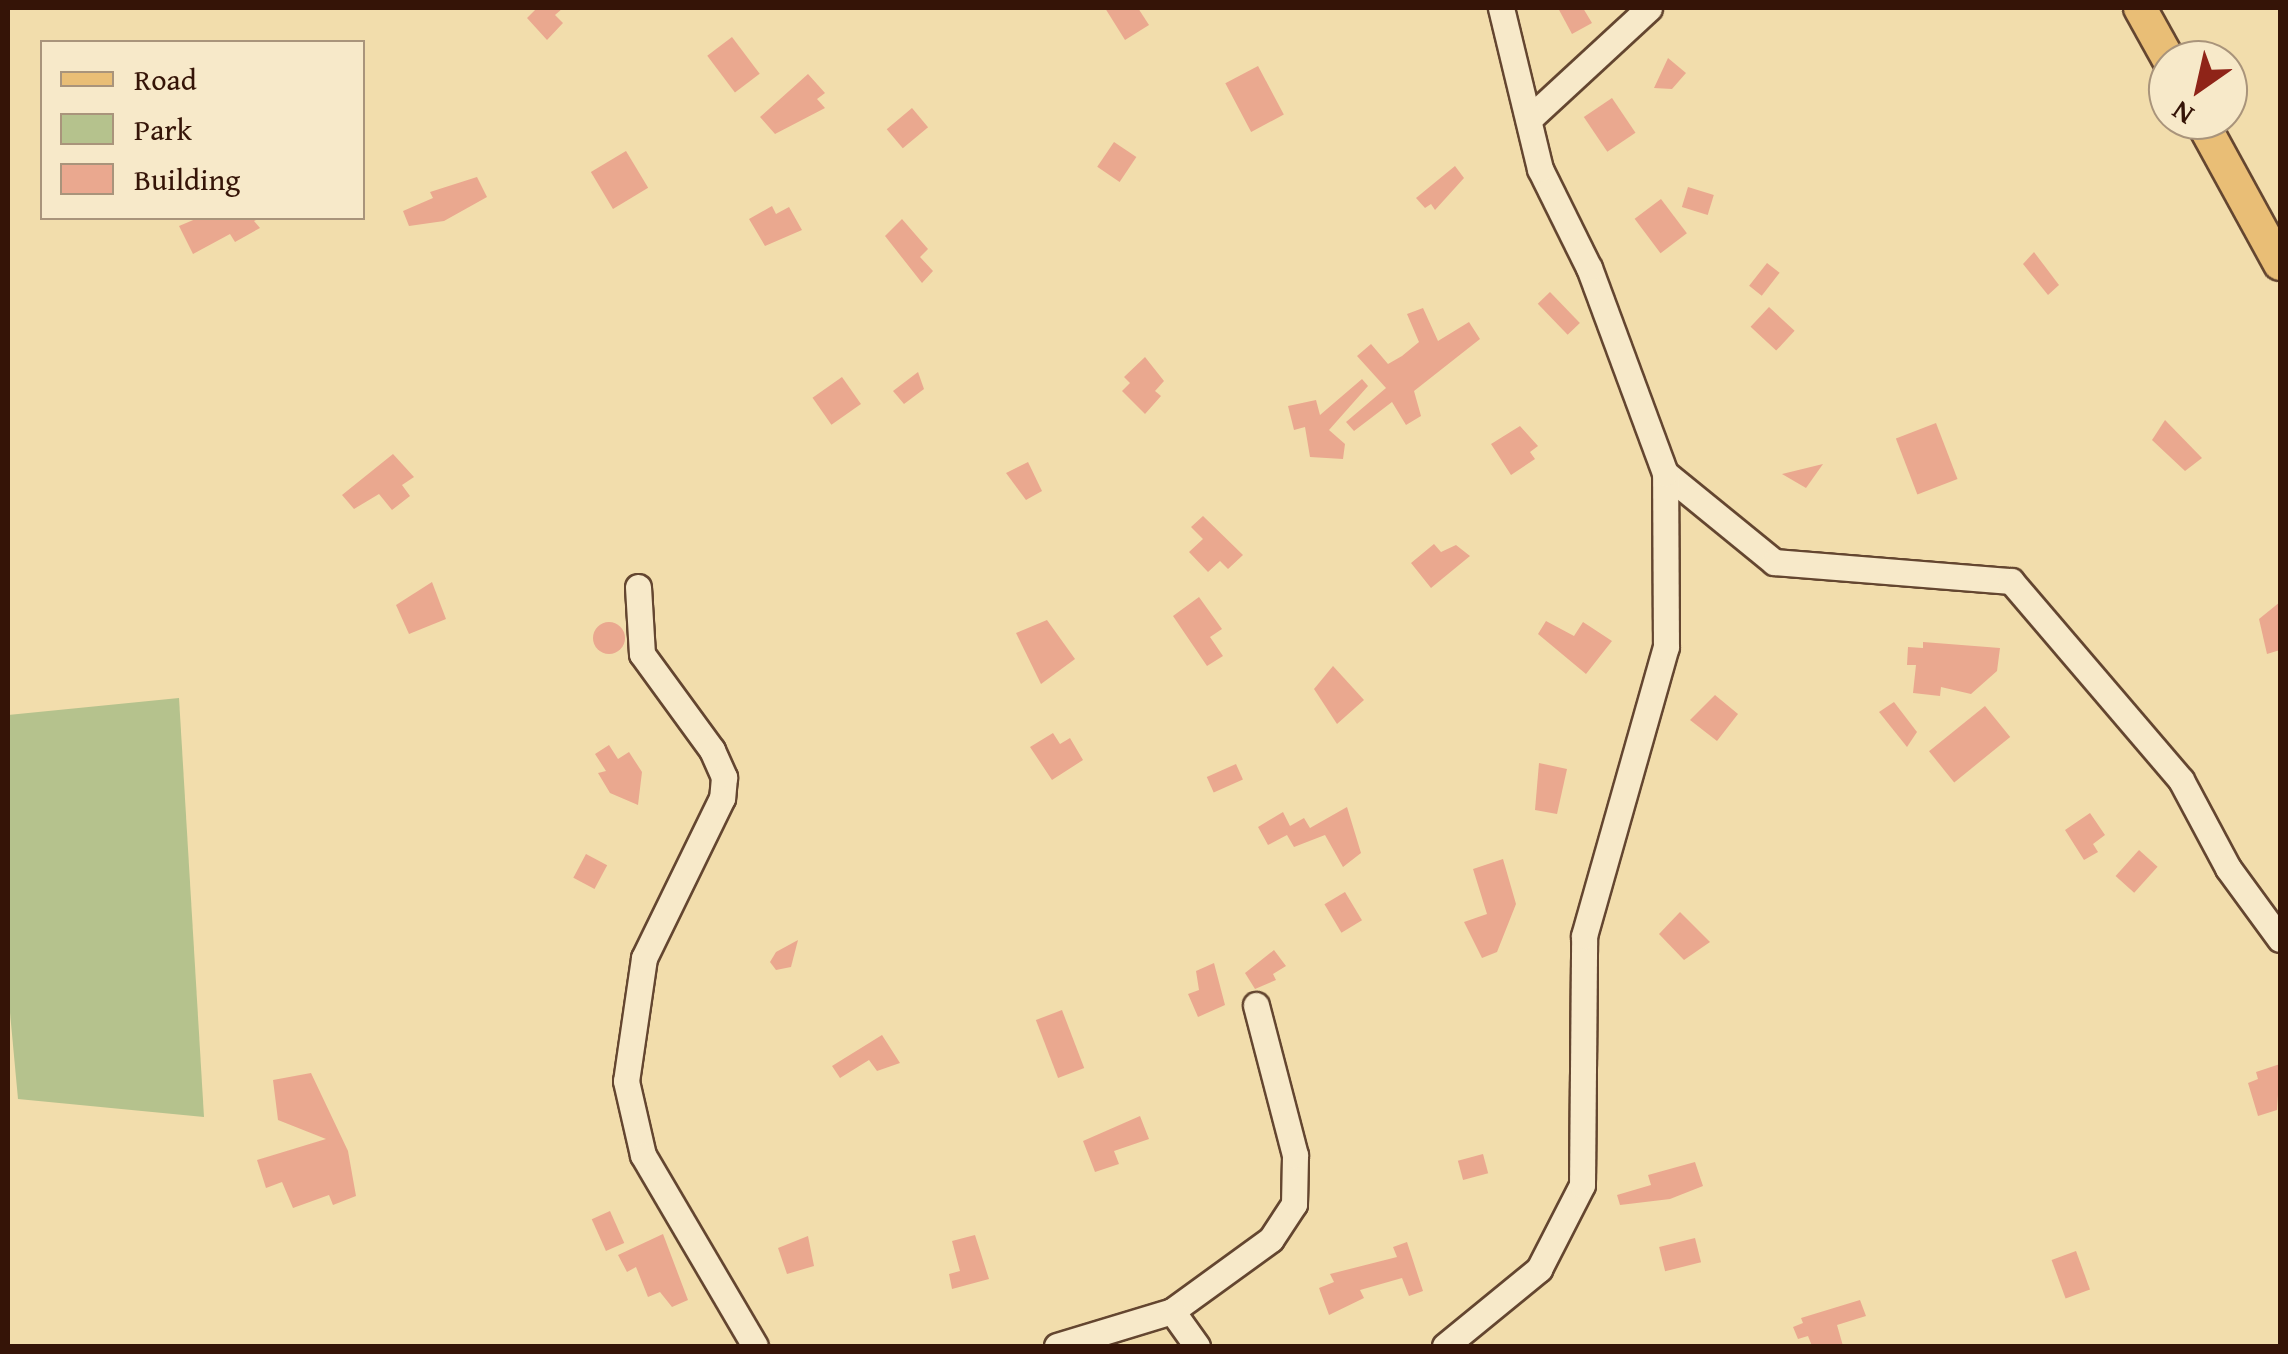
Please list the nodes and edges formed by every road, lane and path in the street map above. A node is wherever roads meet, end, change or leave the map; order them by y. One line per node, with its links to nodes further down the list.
1 (1501, 8): 5 (street)
2 (1650, 8): 5 (street)
3 (2140, 8): 4 (main road)
4 (2157, 40)
5 (1530, 118): 8 (street)
6 (2213, 140): 7 (main road)
7 (2280, 264)
8 (1665, 473): 10 (street); 16 (street)
9 (638, 588): 13 (street)
10 (2280, 939)
11 (1256, 1005): 12 (street)
12 (1172, 1311): 14 (street); 15 (street)
13 (755, 1346)
14 (1057, 1346)
15 (1197, 1346)
16 (1445, 1346)

